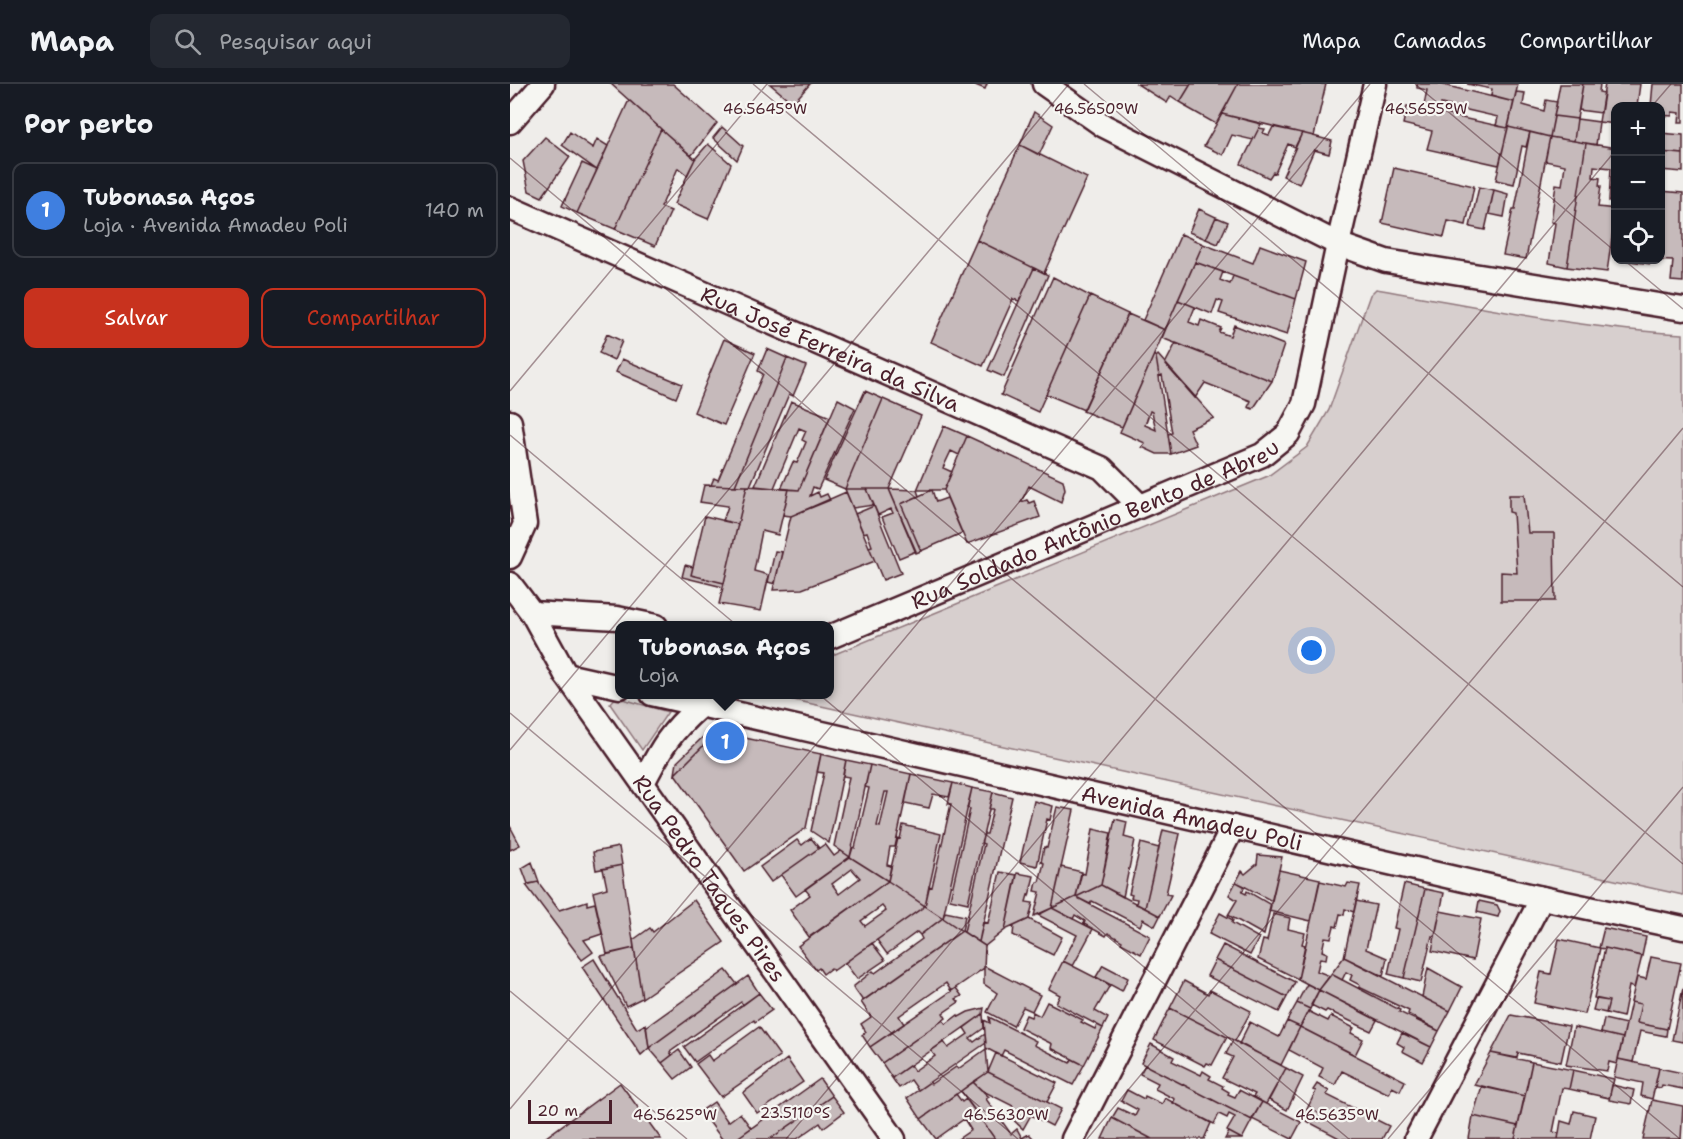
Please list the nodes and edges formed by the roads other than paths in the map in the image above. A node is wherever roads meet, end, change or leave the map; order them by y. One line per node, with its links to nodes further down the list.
1 (543, 84): 4 (street)
2 (1044, 84): 6 (street)
3 (1375, 84): 6 (street, Rua Soldado Antônio Bento de Abreu)
4 (510, 122)
5 (510, 208): 9 (street, Rua José Ferreira da Silva)
6 (1338, 244): 7 (street); 9 (street, Rua Soldado Antônio Bento de Abreu)
7 (1683, 309)
8 (510, 422): 10 (street)
9 (1139, 505): 14 (street, Rua Soldado Antônio Bento de Abreu)
10 (510, 557)
11 (510, 584): 12 (street, Rua Pedro Taques Pires)
12 (532, 613): 13 (street); 15 (street, Rua Pedro Taques Pires)
13 (632, 621)
14 (834, 635)
15 (566, 675): 16 (street); 19 (street, Rua Pedro Taques Pires)
16 (615, 686)
17 (672, 699): 18 (street, Avenida Amadeu Poli)
18 (700, 706): 19 (street); 20 (street, Avenida Amadeu Poli)
19 (643, 783): 23 (street, Rua Pedro Taques Pires)
20 (1233, 827): 21 (street, Avenida Amadeu Poli); 24 (street)
21 (1542, 898): 22 (street, Avenida Amadeu Poli); 25 (street)
22 (1683, 928)
23 (894, 1139)
24 (1072, 1139)
25 (1416, 1139)

